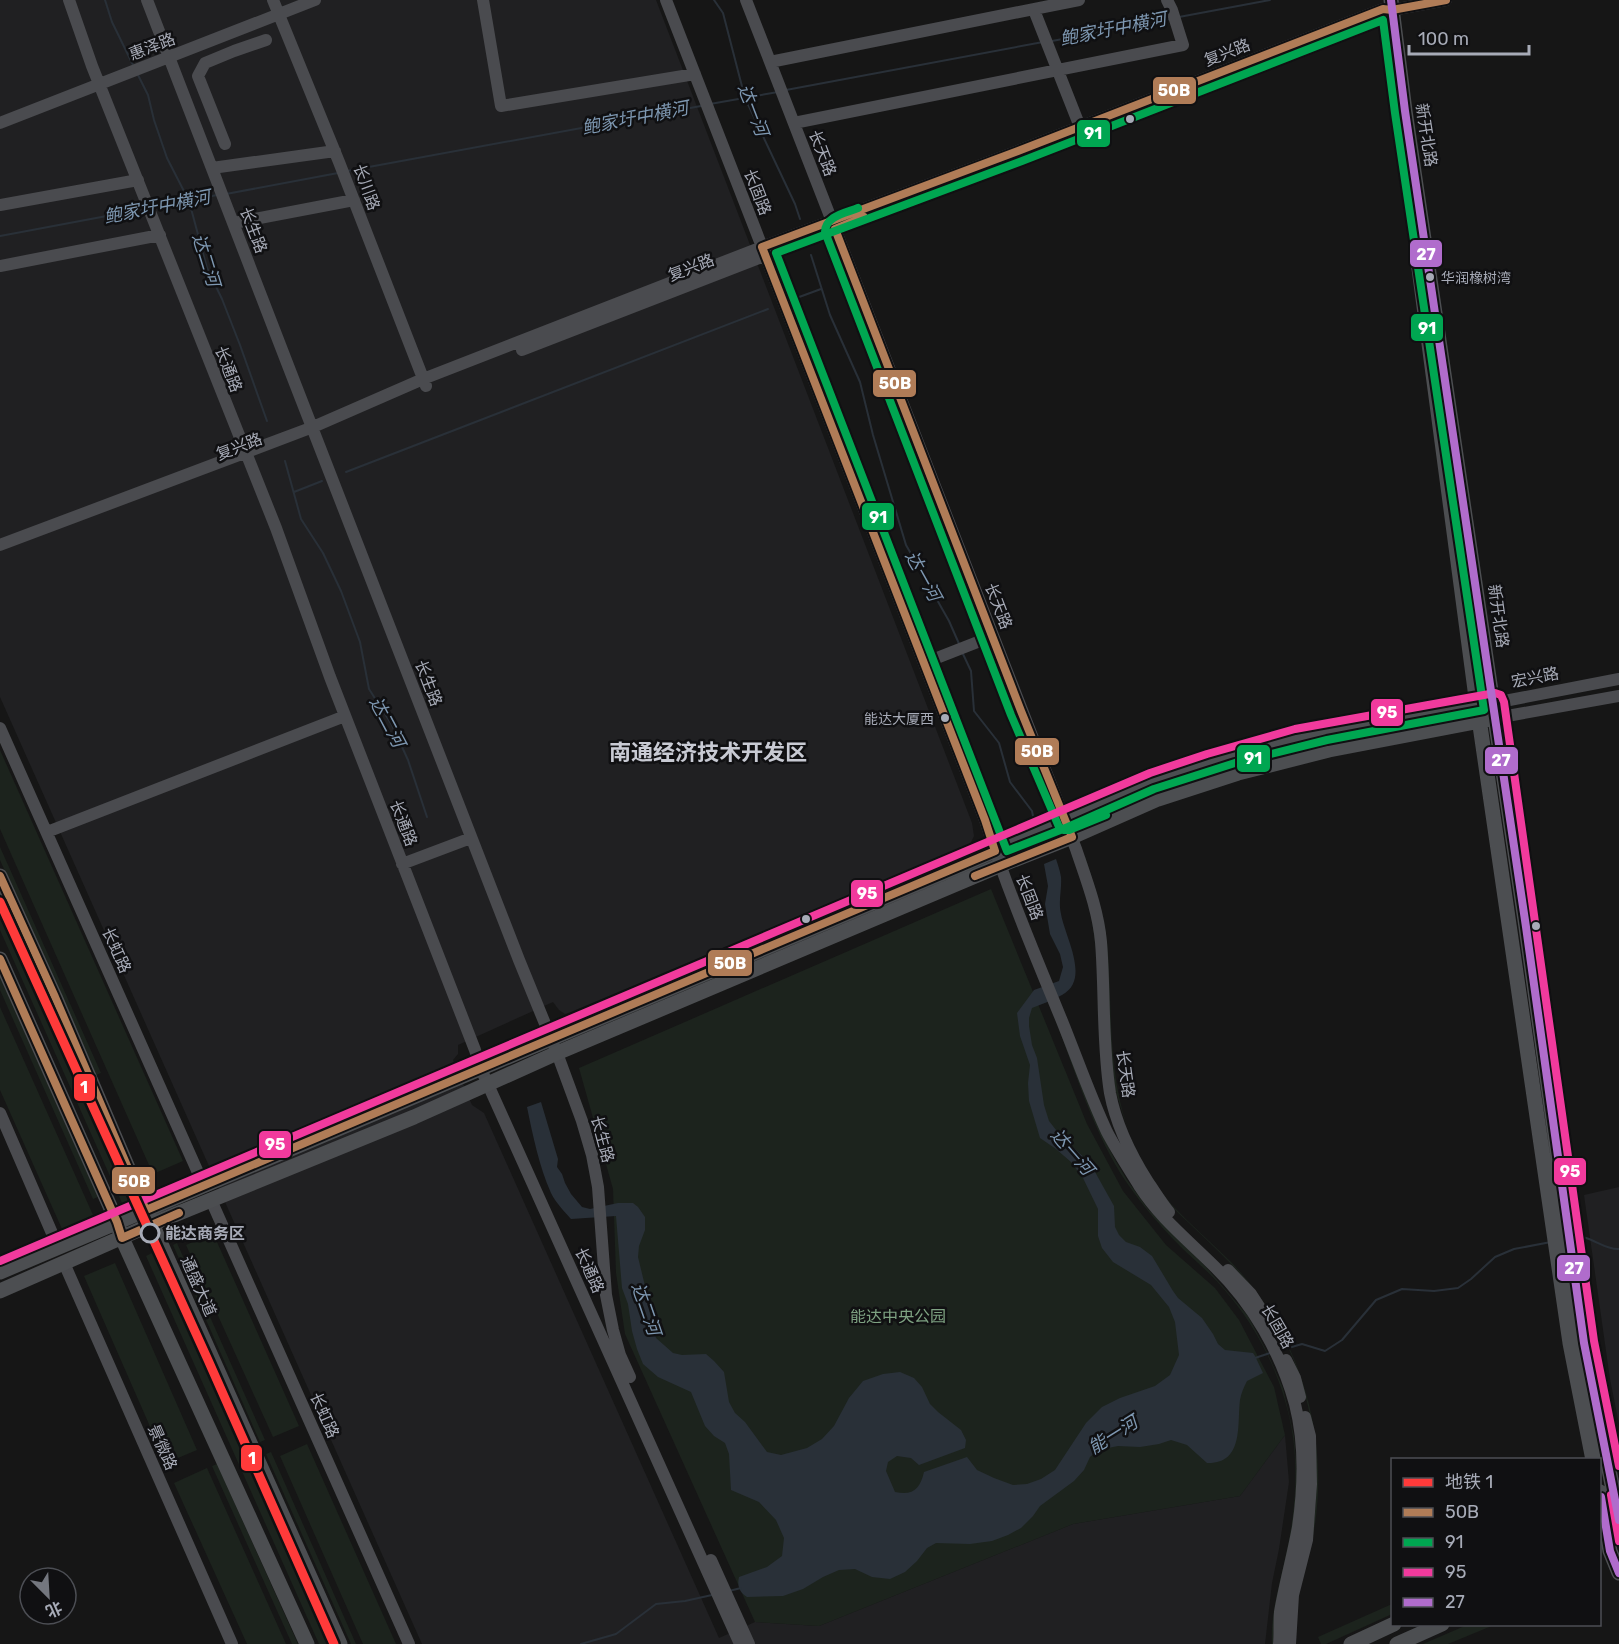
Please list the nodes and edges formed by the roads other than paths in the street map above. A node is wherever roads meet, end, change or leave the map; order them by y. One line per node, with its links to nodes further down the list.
1 (69, 0): 21 (street, 长通路)
2 (147, 0): 17 (street, 长生路)
3 (273, 0): 13 (street, 长川路)
4 (315, 0): 13 (street, 惠泽路)
5 (483, 0): 20 (street)
6 (666, 0): 20 (street, 长固路)
7 (746, 0): 18 (street, 长天路)
8 (1079, 0): 12 (street)
9 (1446, 0): 11 (street, 复兴路)
10 (1170, 5): 19 (street)
11 (1386, 7): 24 (street, 复兴路); 45 (main road, 新开北路); 46 (main road, 新开北路)
12 (1034, 10): 18 (street); 19 (street)
13 (279, 14): 14 (street, 惠泽路); 26 (street, 长川路)
14 (226, 34): 16 (street); 17 (street, 惠泽路)
15 (266, 40): 16 (street)
16 (234, 51): 25 (street)
17 (170, 56): 21 (street, 惠泽路); 27 (street, 长生路)
18 (770, 62): 23 (street, 长天路)
19 (1059, 70): 23 (street); 24 (street)
20 (695, 74): 34 (street, 长固路)
21 (99, 84): 22 (street, 惠泽路); 28 (street, 长通路)
22 (0, 123)
23 (794, 123): 32 (street, 长天路)
24 (1081, 130): 32 (street, 复兴路)
25 (225, 144)
26 (337, 156): 27 (street); 29 (street, 长川路)
27 (214, 173): 31 (street, 长生路)
28 (140, 184): 30 (street); 33 (street, 长通路)
29 (354, 200): 31 (street); 36 (street, 长川路)
30 (0, 205)
31 (232, 218): 37 (street, 长生路)
32 (833, 225): 34 (street, 复兴路); 41 (street, 长天路)
33 (159, 232): 35 (street); 38 (street, 长通路)
34 (763, 251): 36 (street, 复兴路); 42 (street, 长固路)
35 (0, 266)
36 (425, 383): 37 (street, 复兴路)
37 (314, 431): 38 (street, 复兴路); 52 (street, 长生路)
38 (247, 456): 39 (street, 复兴路); 40 (street, 复兴路); 47 (street, 长通路)
39 (0, 545)
40 (0, 554)
41 (993, 636): 42 (street); 49 (street, 长天路)
42 (924, 663): 53 (street, 长固路)
43 (1619, 679): 45 (street, 宏兴路)
44 (1619, 696): 45 (street, 宏兴路)
45 (1495, 710): 46 (main road, 宏兴路); 72 (main road, 新开北路)
46 (1479, 713): 49 (main road, 宏兴路); 51 (main road, 宏兴路); 70 (main road, 新开北路)
47 (345, 716): 50 (street); 54 (street, 长通路)
48 (0, 728): 50 (street, 长虹路)
49 (1066, 820): 51 (street, 长天路); 53 (main road, 宏兴路)
50 (47, 832): 61 (street, 长虹路)
51 (1072, 837): 53 (main road, 宏兴路); 64 (street, 长天路)
52 (471, 838): 54 (street); 57 (street, 长生路)
53 (998, 858): 57 (main road, 宏兴路); 85 (street, 长固路)
54 (402, 864): 58 (street, 长通路)
55 (0, 876): 62 (main road, 通盛大道)
56 (0, 959): 63 (main road)
57 (554, 1046): 58 (main road, 宏兴路); 59 (main road, 宏兴路); 84 (street, 长生路)
58 (481, 1069): 59 (street, 长通路); 61 (main road, 宏兴路)
59 (488, 1084): 61 (main road, 宏兴路); 83 (street, 长通路)
60 (0, 1113): 66 (street)
61 (207, 1193): 62 (main road, 宏兴路); 82 (street, 长虹路)
62 (149, 1217): 63 (main road, 宏兴路); 65 (main road, 宏兴路); 81 (main road, 通盛大道)
63 (117, 1222): 65 (main road); 66 (main road, 宏兴路)
64 (1182, 1227): 86 (street, 长固路)
65 (122, 1238): 67 (main road, 宏兴路); 80 (main road)
66 (58, 1247): 68 (main road, 宏兴路)
67 (64, 1263): 69 (main road, 宏兴路); 79 (street, 景微路)
68 (0, 1272)
69 (0, 1291)
70 (1593, 1458)
71 (1601, 1458): 74 (main road, 新开北路)
72 (1601, 1458)
73 (1601, 1498): 74 (main road, 新开北路)
74 (1611, 1526): 75 (main road, 新开北路)
75 (1610, 1551): 76 (main road, 新开北路)
76 (1619, 1573)
77 (1391, 1625): 87 (main road)
78 (1438, 1626): 88 (main road)
79 (232, 1644)
80 (307, 1644)
81 (340, 1644)
82 (409, 1644)
83 (740, 1644)
84 (749, 1644)
85 (1279, 1644)
86 (1290, 1644)
87 (1351, 1644)
88 (1397, 1644)

